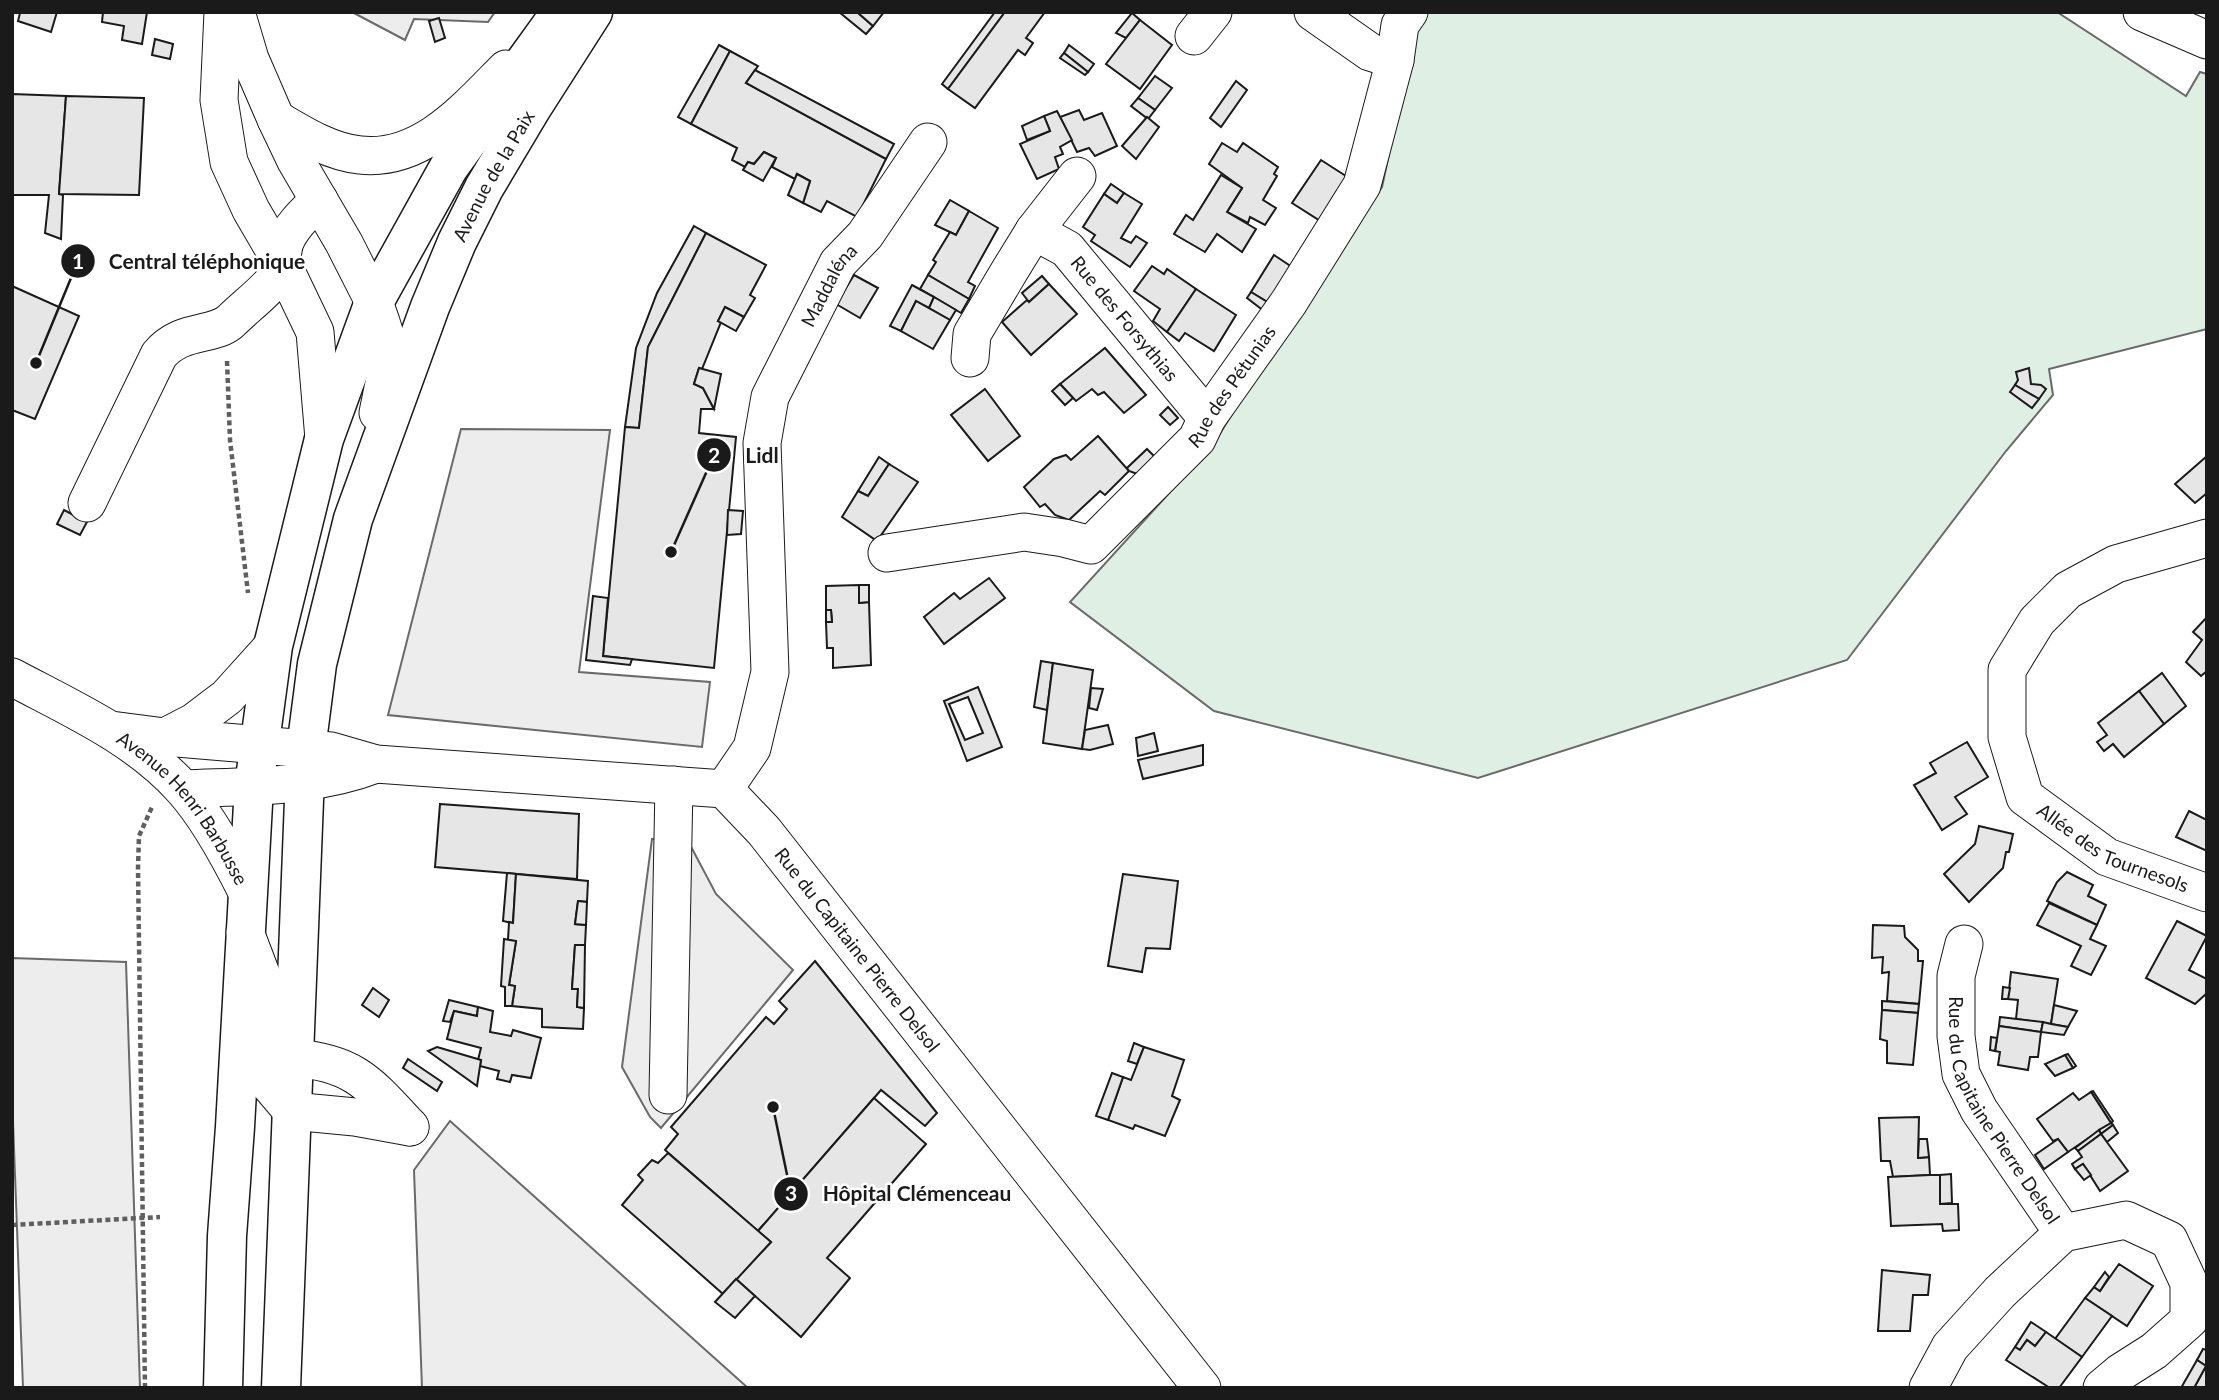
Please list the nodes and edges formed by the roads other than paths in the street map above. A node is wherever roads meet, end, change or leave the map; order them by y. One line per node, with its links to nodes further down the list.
1 (223, 12): 14 (street)
2 (236, 12): 9 (street)
3 (1313, 12): 8 (street)
4 (1409, 12): 8 (street, Rue des Pétunias)
5 (2142, 12): 7 (street)
6 (571, 14): 9 (street); 15 (main road, Avenue de la Paix); 20 (main road, Avenue de la Paix)
7 (2207, 40)
8 (1395, 60): 17 (street, Rue des Pétunias)
9 (276, 118): 12 (street)
10 (928, 142): 31 (street, Maddaléna)
11 (1077, 176): 13 (street)
12 (319, 200): 14 (street); 15 (street)
13 (1034, 230): 16 (street); 17 (street, Rue des Forsythias)
14 (282, 263): 18 (street); 19 (street)
15 (374, 302): 18 (main road, Avenue de la Paix); 20 (street)
16 (970, 358)
17 (1207, 418): 22 (street, Rue des Pétunias)
18 (324, 439): 23 (main road, Avenue de la Paix)
19 (86, 503)
20 (353, 519): 28 (main road, Avenue de la Paix)
21 (2207, 538): 34 (street, Allée des Tournesols)
22 (887, 554)
23 (274, 646): 26 (street); 27 (main road, Avenue de la Paix)
24 (12, 677): 25 (street, Avenue Henri Barbusse)
25 (111, 730): 26 (street, Avenue Henri Barbusse); 32 (street, Avenue Henri Barbusse)
26 (165, 737): 27 (street, Avenue Henri Barbusse)
27 (259, 744): 28 (street, Avenue Henri Barbusse); 30 (main road, Avenue de la Paix)
28 (305, 766): 29 (street); 30 (street); 37 (main road, Avenue de la Paix)
29 (674, 785): 31 (street); 38 (street)
30 (254, 786): 32 (street); 33 (main road, Avenue de la Paix)
31 (724, 789): 43 (street, Rue du Capitaine Pierre Delsol)
32 (170, 794): 33 (street, Avenue Henri Barbusse)
33 (247, 892): 35 (main road, Avenue de la Paix)
34 (2207, 893)
35 (244, 930): 37 (street); 39 (main road, Avenue de la Paix)
36 (1964, 944): 40 (street, Rue du Capitaine Pierre Delsol)
37 (284, 1084): 39 (street); 42 (main road, Avenue de la Paix)
38 (667, 1094)
39 (235, 1127): 41 (main road, Avenue de la Paix)
40 (2063, 1233): 44 (street, Rue du Capitaine Pierre Delsol); 45 (street)
41 (223, 1388)
42 (281, 1388)
43 (1202, 1388)
44 (1928, 1388)
45 (2102, 1388)

